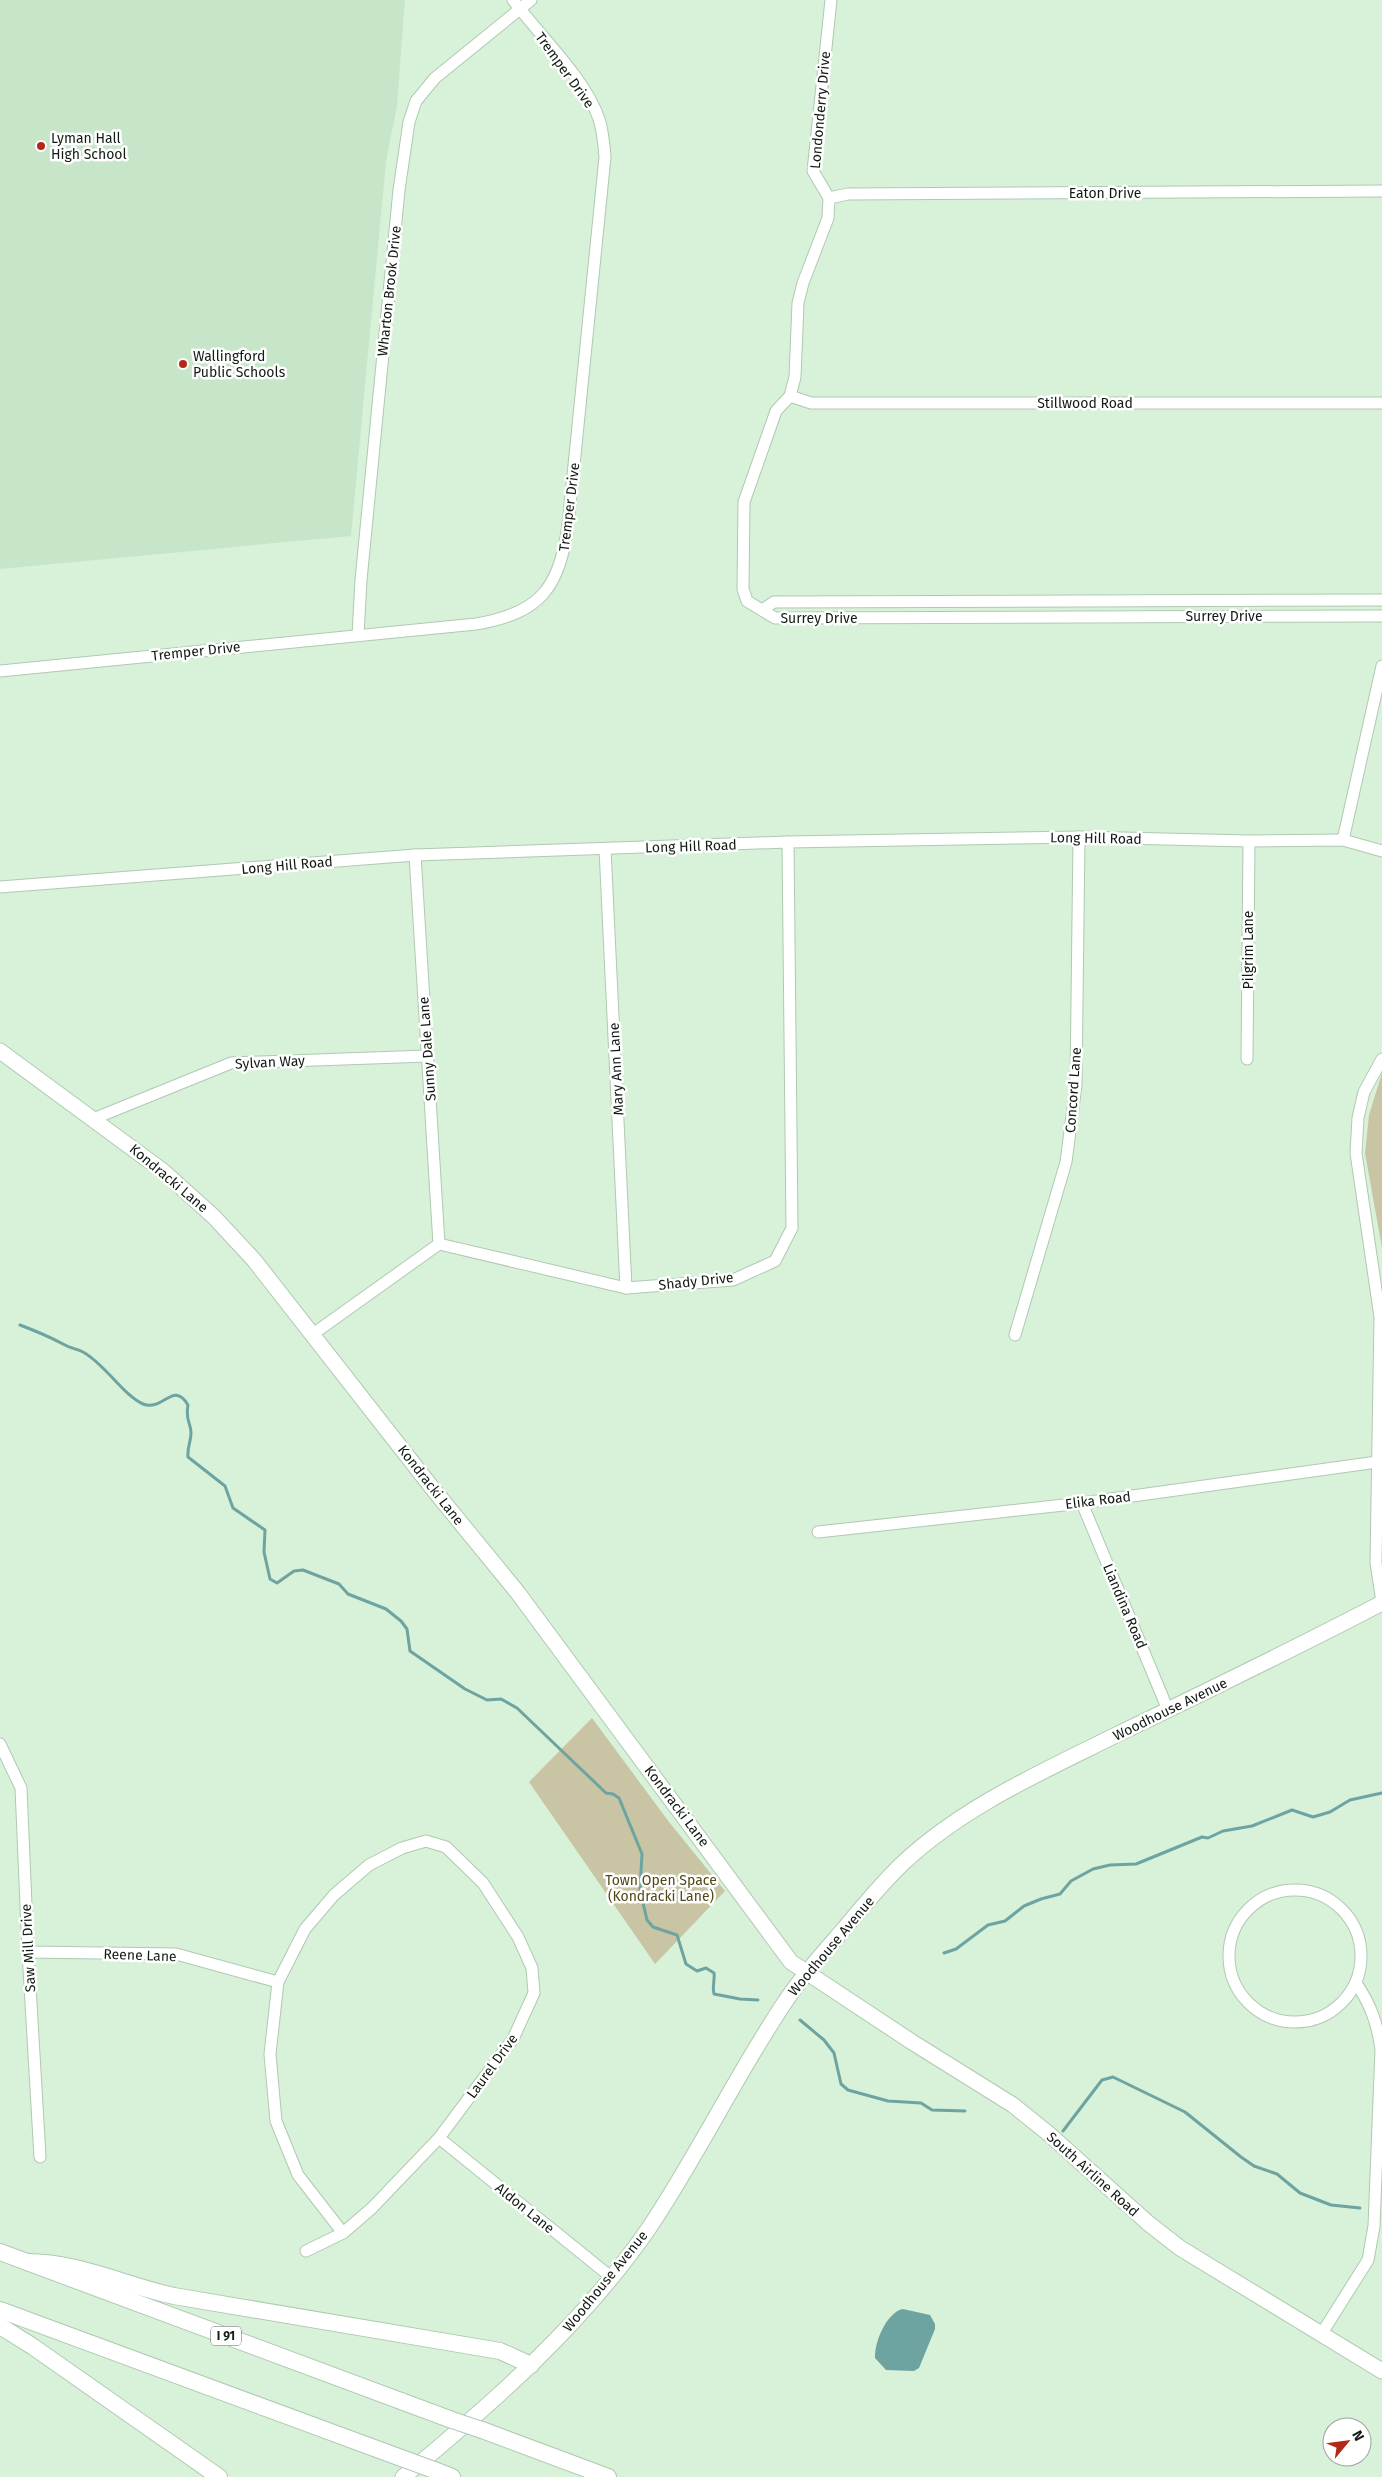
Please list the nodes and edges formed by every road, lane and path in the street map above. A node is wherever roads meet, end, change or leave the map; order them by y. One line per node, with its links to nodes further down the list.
1 (530, 0): 3 (street, Wharton Brook Drive)
2 (830, 0): 5 (street, Londonderry Drive)
3 (516, 4): 11 (street, Wharton Brook Drive); 11 (street, Tremper Drive)
4 (1382, 191): 5 (street, Eaton Drive)
5 (829, 198): 6 (street)
6 (790, 396): 7 (street, Stillwood Road); 9 (street)
7 (1382, 403)
8 (1382, 600): 9 (street, Surrey Drive)
9 (762, 610): 10 (street, Surrey Drive)
10 (1382, 616)
11 (358, 635): 13 (street, Tremper Drive)
12 (1382, 666): 15 (street)
13 (0, 671)
14 (1079, 837): 16 (street, Long Hill Road); 17 (street, Long Hill Road); 30 (street, Concord Lane)
15 (1343, 840): 16 (street, Long Hill Road); 19 (street, Long Hill Road)
16 (1249, 841): 24 (street, Pilgrim Lane)
17 (788, 842): 18 (street, Long Hill Road); 28 (street, Shady Drive)
18 (606, 849): 20 (street, Long Hill Road); 28 (street, Mary Ann Lane)
19 (1382, 851)
20 (415, 855): 21 (street, Long Hill Road); 23 (street, Sunny Dale Lane)
21 (0, 887)
22 (0, 1051): 26 (main road, Kondracki Lane)
23 (427, 1056): 26 (street, Sylvan Way); 27 (street, Sunny Dale Lane)
24 (1247, 1059)
25 (1382, 1059): 31 (street)
26 (93, 1118): 29 (main road, Kondracki Lane)
27 (439, 1244): 28 (street, Shady Drive); 29 (street)
28 (626, 1288)
29 (314, 1334): 38 (main road, Kondracki Lane)
30 (1015, 1335)
31 (1377, 1462): 32 (street, Elika Road); 34 (street)
32 (1082, 1503): 33 (street, Elika Road); 35 (street, Liandina Road)
33 (818, 1532)
34 (1382, 1602): 35 (main road, Woodhouse Avenue)
35 (1168, 1710): 38 (main road, Woodhouse Avenue)
36 (0, 1744): 37 (street, Saw Mill Drive)
37 (28, 1952): 39 (street, Reene Lane); 42 (street, Saw Mill Drive)
38 (806, 1973): 47 (main road, Woodhouse Avenue); 50 (main road, South Airline Road)
39 (278, 1982): 41 (street, Laurel Drive); 43 (street, Laurel Drive)
40 (1356, 1983): 40 (street); 50 (street)
41 (439, 2138): 43 (street, Laurel Drive); 47 (street, Aldon Lane)
42 (40, 2157)
43 (344, 2233): 45 (street, Laurel Drive)
44 (0, 2252): 46 (highway, I 91)
45 (306, 2252)
46 (27, 2262): 51 (highway); 56 (highway, I 91, bridge)
47 (611, 2277): 51 (main road, Woodhouse Avenue)
48 (0, 2310): 55 (highway, bridge)
49 (0, 2326): 53 (highway)
50 (1322, 2333): 52 (main road, South Airline Road)
51 (531, 2365): 54 (main road, Woodhouse Avenue)
52 (1382, 2371)
53 (219, 2477)
54 (403, 2477)
55 (452, 2477)
56 (608, 2477)

